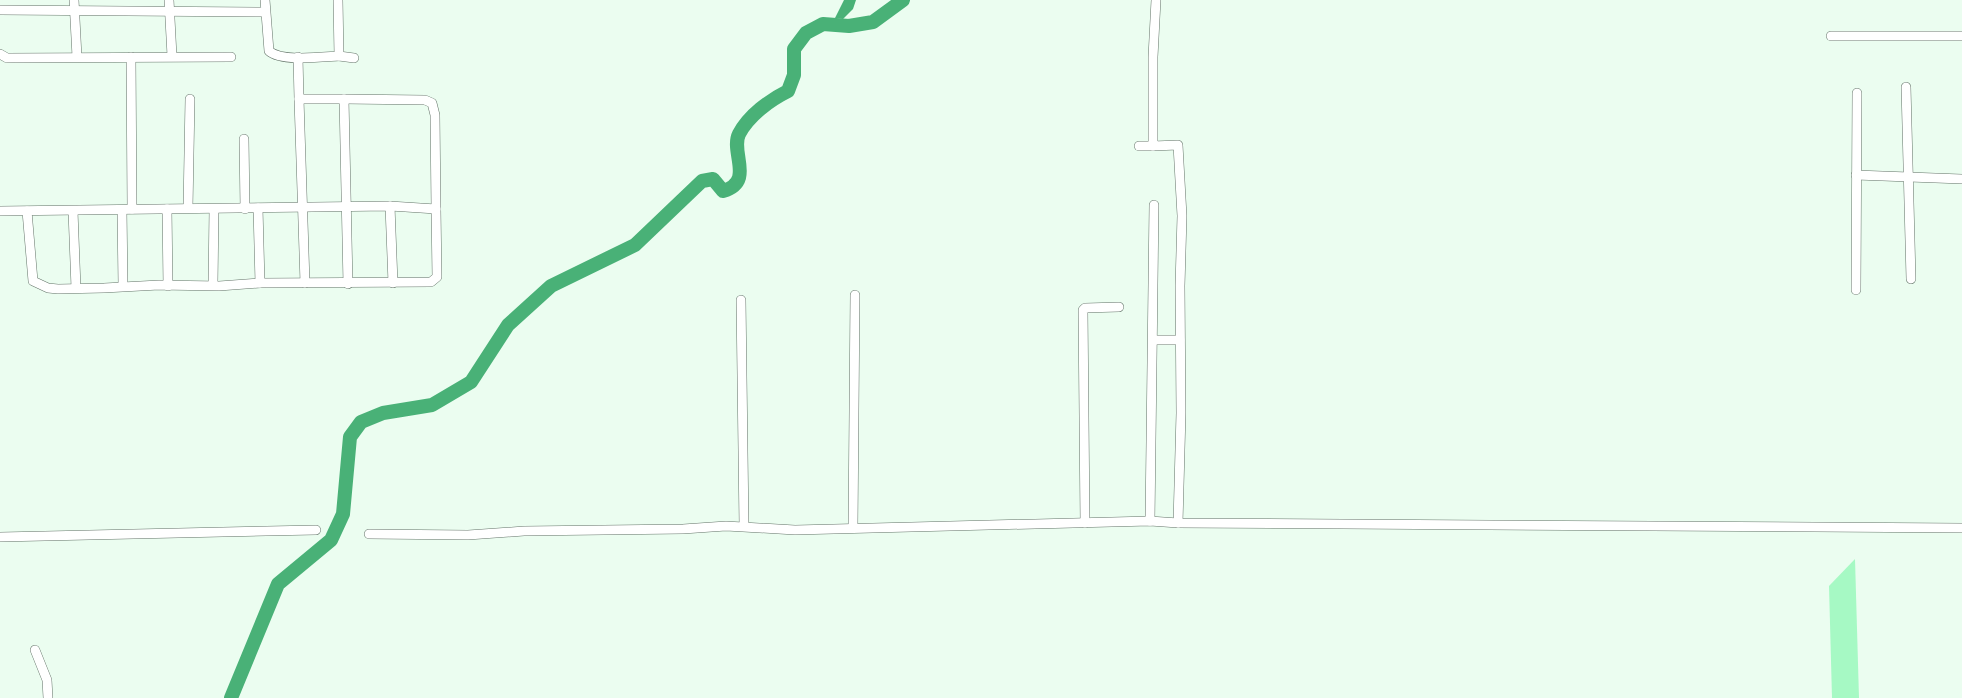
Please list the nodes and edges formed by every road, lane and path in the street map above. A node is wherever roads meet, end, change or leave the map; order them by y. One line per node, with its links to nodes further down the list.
1 (74, 0): 7 (street)
2 (169, 0): 8 (street)
3 (265, 0): 9 (street)
4 (338, 0): 14 (street)
5 (1156, 0): 27 (street)
6 (0, 10): 7 (street)
7 (75, 12): 8 (street); 15 (street)
8 (170, 12): 9 (street); 13 (street)
9 (265, 12): 18 (street)
10 (1831, 36): 11 (street)
11 (1962, 36)
12 (0, 54): 15 (street)
13 (172, 56): 16 (street); 17 (street)
14 (339, 56): 18 (street); 19 (street)
15 (77, 57): 16 (street)
16 (131, 57): 37 (street)
17 (231, 57)
18 (298, 57): 23 (street)
19 (354, 58)
20 (1906, 87): 29 (street)
21 (1857, 93): 28 (street)
22 (190, 99): 35 (street)
23 (299, 99): 24 (street); 33 (street)
24 (344, 99): 34 (street); 41 (street)
25 (244, 139): 40 (street)
26 (1139, 146): 27 (street)
27 (1154, 146): 60 (street)
28 (1856, 175): 29 (street); 55 (street)
29 (1908, 176): 30 (street); 46 (street)
30 (1962, 179)
31 (1154, 205): 59 (street)
32 (390, 206): 34 (street); 41 (street); 49 (street)
33 (304, 207): 34 (street); 36 (street); 48 (street)
34 (346, 207): 50 (street)
35 (188, 208): 38 (street); 39 (street)
36 (258, 208): 40 (street); 47 (street)
37 (132, 209): 38 (street); 42 (street)
38 (167, 209): 51 (street)
39 (214, 209): 40 (street); 52 (street)
40 (245, 209)
41 (435, 209): 49 (street)
42 (122, 210): 45 (street); 53 (street)
43 (0, 211): 44 (street)
44 (27, 211): 45 (street); 54 (street)
45 (73, 211): 54 (street)
46 (1911, 279)
47 (260, 283): 48 (street); 52 (street)
48 (305, 283): 50 (street)
49 (393, 283): 50 (street)
50 (348, 284)
51 (168, 285): 52 (street); 53 (street)
52 (213, 285)
53 (123, 286): 54 (street)
54 (76, 288)
55 (1856, 290)
56 (855, 295): 65 (street)
57 (741, 300): 64 (street)
58 (1119, 307): 63 (street)
59 (1153, 340): 60 (street); 61 (street)
60 (1180, 340): 62 (street)
61 (1150, 521): 62 (street); 63 (street)
62 (1178, 522): 66 (street)
63 (1085, 523): 65 (street)
64 (744, 526): 65 (street); 68 (street)
65 (853, 528)
66 (1962, 528)
67 (316, 530): 69 (street)
68 (369, 534)
69 (0, 537)
70 (34, 650): 71 (street)
71 (48, 698)

